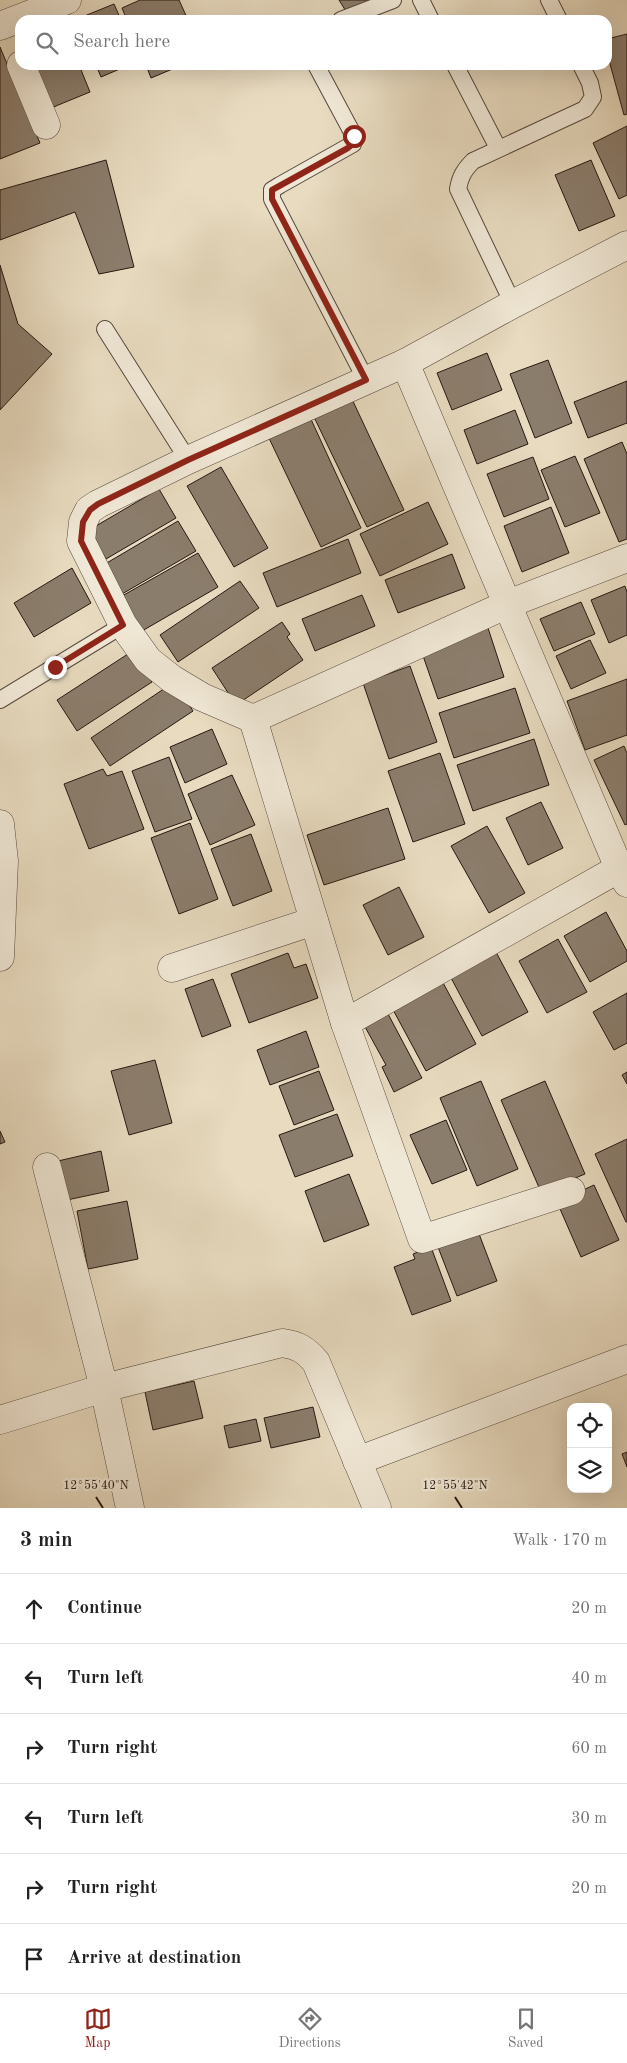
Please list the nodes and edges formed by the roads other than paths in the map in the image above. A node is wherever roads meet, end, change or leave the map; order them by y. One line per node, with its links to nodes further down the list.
1 (67, 0): 5 (street)
2 (393, 0): 6 (lane)
3 (421, 0): 7 (lane)
4 (549, 0): 8 (lane)
5 (22, 15)
6 (354, 15)
7 (428, 15)
8 (556, 15)
9 (15, 17): 10 (street)
10 (1, 22): 11 (street)
11 (15, 53)
12 (23, 70): 16 (street)
13 (319, 70): 22 (lane)
14 (458, 70): 17 (lane)
15 (584, 70): 17 (lane)
16 (46, 125)
17 (498, 148): 19 (lane)
18 (627, 245): 19 (street)
19 (513, 304): 21 (street)
20 (106, 328): 23 (lane)
21 (405, 363): 22 (street); 25 (street)
22 (366, 380): 23 (street)
23 (188, 460): 26 (street)
24 (627, 558): 25 (street)
25 (508, 604): 28 (street); 30 (street)
26 (123, 625): 27 (lane); 28 (street)
27 (0, 700)
28 (253, 718): 31 (street)
29 (0, 824): 32 (street)
30 (624, 872): 34 (street)
31 (314, 921): 33 (street); 34 (street)
32 (0, 957)
33 (172, 968)
34 (345, 1023): 36 (street)
35 (47, 1166): 38 (street)
36 (571, 1191)
37 (627, 1359): 40 (street)
38 (104, 1388): 39 (street); 40 (street); 41 (street)
39 (0, 1420)
40 (357, 1461): 42 (street)
41 (130, 1508)
42 (376, 1508)

